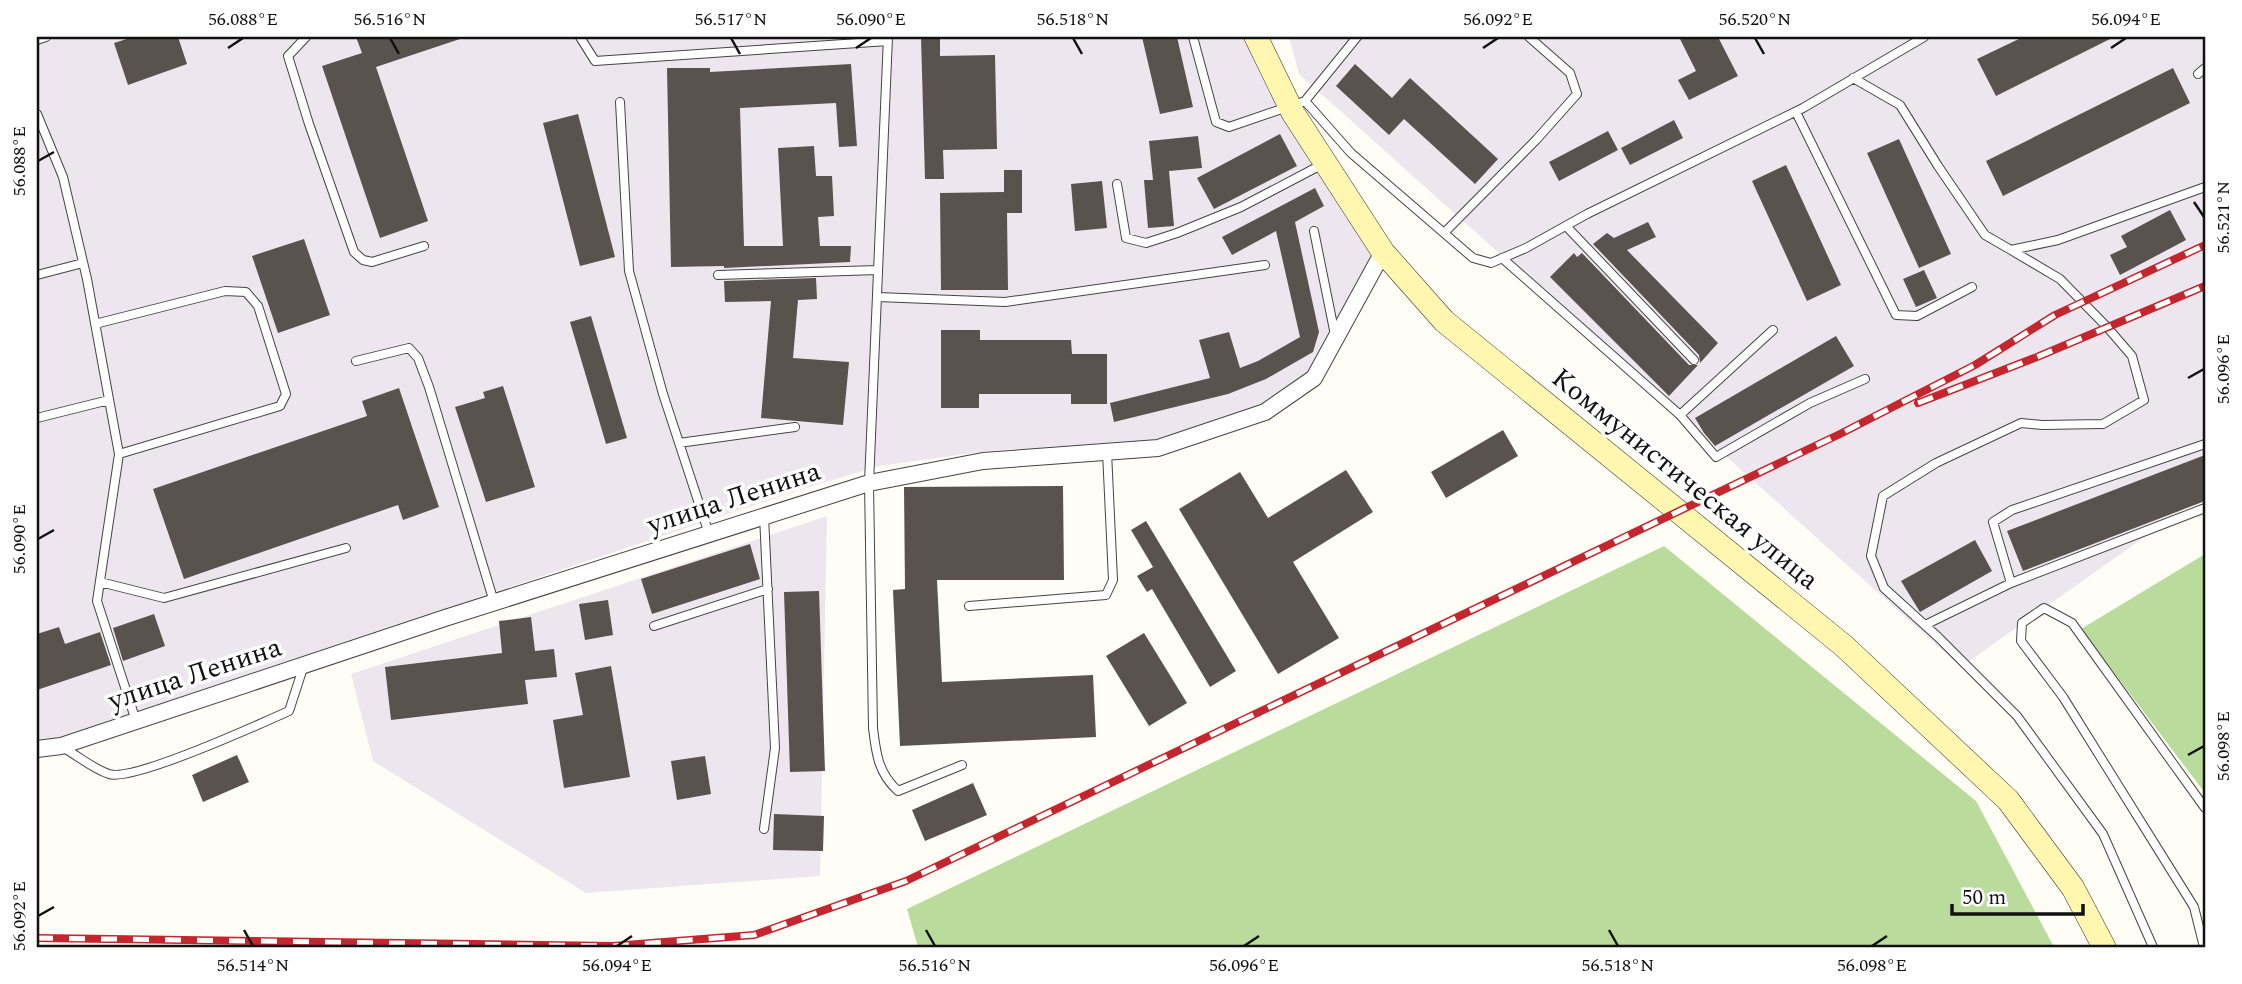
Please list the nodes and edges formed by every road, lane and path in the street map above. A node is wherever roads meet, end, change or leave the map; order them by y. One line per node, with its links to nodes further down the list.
1 (46, 37): 10 (lane)
2 (306, 37): 22 (lane)
3 (580, 37): 9 (lane)
4 (1193, 37): 13 (lane)
5 (1256, 37): 13 (main road, Коммунистическая улица)
6 (1357, 37): 13 (lane)
7 (1529, 37): 21 (lane)
8 (1924, 37): 11 (lane)
9 (888, 39): 28 (lane)
10 (37, 40)
11 (1853, 78): 14 (lane); 23 (lane)
12 (620, 102): 43 (lane)
13 (1297, 103): 16 (main road, Коммунистическая улица); 21 (lane)
14 (1796, 111): 19 (lane); 31 (lane)
15 (37, 114): 26 (lane)
16 (1325, 163): 17 (lane); 24 (main road, Коммунистическая улица)
17 (1117, 184)
18 (2205, 187): 23 (lane)
19 (1566, 226): 25 (lane); 36 (lane)
20 (1314, 231): 35 (lane)
21 (1444, 233): 25 (lane)
22 (424, 246)
23 (2011, 250): 57 (lane)
24 (1383, 252): 35 (street, улица Ленина); 66 (main road, Коммунистическая улица)
25 (1502, 258): 40 (lane)
26 (83, 263): 29 (lane); 33 (lane)
27 (1265, 265): 32 (lane)
28 (878, 270): 30 (lane); 32 (lane)
29 (37, 275)
30 (718, 275)
31 (1972, 287)
32 (877, 297): 47 (lane)
33 (95, 324): 39 (lane); 46 (lane)
34 (1773, 330): 40 (lane)
35 (1336, 338): 45 (street, улица Ленина)
36 (1695, 360)
37 (356, 362): 55 (lane)
38 (1865, 379): 40 (lane)
39 (109, 400): 41 (lane); 46 (lane)
40 (1680, 415)
41 (37, 418)
42 (795, 427): 43 (lane)
43 (679, 443): 50 (lane)
44 (2205, 444): 53 (lane)
45 (1107, 452): 47 (street, улица Ленина); 56 (lane)
46 (119, 454): 52 (lane)
47 (869, 483): 49 (street, улица Ленина); 63 (lane)
48 (2205, 508): 53 (lane)
49 (764, 516): 50 (street, улица Ленина); 54 (lane)
50 (709, 534): 55 (street, улица Ленина)
51 (346, 548): 52 (lane)
52 (100, 582): 60 (lane)
53 (2011, 583): 57 (lane)
54 (768, 589): 58 (lane); 65 (lane)
55 (495, 602): 59 (street, улица Ленина)
56 (969, 606)
57 (1925, 625): 67 (lane)
58 (654, 626)
59 (304, 665): 60 (street, улица Ленина); 61 (lane)
60 (136, 721): 61 (street, улица Ленина)
61 (61, 746): 62 (street, улица Ленина)
62 (37, 750)
63 (962, 765)
64 (2205, 808): 68 (lane)
65 (764, 828)
66 (2104, 947)
67 (2153, 947)
68 (2204, 947)

